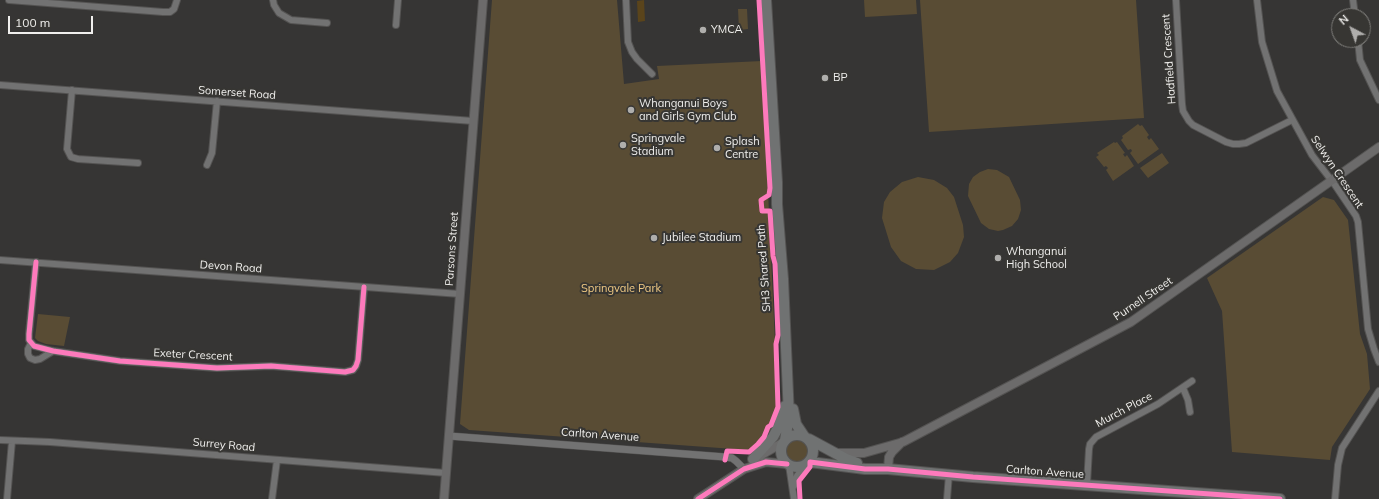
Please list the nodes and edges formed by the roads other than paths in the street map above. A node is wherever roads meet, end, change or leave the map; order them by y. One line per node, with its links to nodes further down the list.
1 (9, 0): 2 (street)
2 (177, 0)
3 (273, 0): 10 (street)
4 (398, 0): 11 (street)
5 (483, 0): 19 (main road, Parsons Street)
6 (626, 0): 13 (street)
7 (766, 0): 34 (highway)
8 (1176, 0): 18 (street, Hadfield Crescent)
9 (1257, 0): 18 (street, Selwyn Crescent)
10 (327, 23)
11 (396, 25)
12 (1359, 48): 16 (street)
13 (652, 74)
14 (0, 85): 15 (street, Somerset Road)
15 (72, 90): 17 (street, Somerset Road); 21 (street)
16 (1379, 100)
17 (217, 101): 19 (street, Somerset Road); 22 (street)
18 (1292, 120): 23 (street, Selwyn Crescent)
19 (473, 121): 27 (main road, Parsons Street)
20 (1379, 147): 23 (main road, Purnell Street)
21 (138, 163)
22 (207, 165)
23 (1332, 181): 30 (street, Selwyn Crescent); 41 (main road, Purnell Street)
24 (0, 260): 25 (street, Devon Road)
25 (36, 262): 26 (street, Devon Road); 28 (street)
26 (364, 286): 27 (street, Devon Road); 29 (street, Exeter Crescent)
27 (460, 294): 36 (main road, Parsons Street)
28 (31, 343): 29 (street, Exeter Crescent); 29 (street)
29 (53, 351)
30 (1379, 362)
31 (1192, 381): 32 (street, Murch Place)
32 (1183, 388): 35 (street); 52 (street, Murch Place)
33 (1379, 391): 61 (street)
34 (787, 394): 37 (highway); 40 (highway); 43 (highway)
35 (1190, 412)
36 (450, 436): 48 (street, Carlton Avenue); 50 (main road, Parsons Street)
37 (806, 438): 40 (highway); 42 (highway, Carlton Avenue); 45 (highway)
38 (0, 440): 39 (street, Surrey Road)
39 (12, 441): 44 (street, Surrey Road); 54 (street)
40 (784, 441): 43 (main road); 46 (highway)
41 (903, 442): 42 (main road, Purnell Street); 49 (main road, Purnell Street)
42 (834, 453): 47 (highway, Carlton Avenue)
43 (753, 459): 48 (main road)
44 (277, 460): 50 (street, Surrey Road); 55 (street)
45 (808, 463): 46 (highway); 47 (highway, Carlton Avenue); 53 (street)
46 (788, 464): 48 (main road); 53 (street)
47 (875, 468): 49 (highway, Carlton Avenue)
48 (744, 469): 57 (main road)
49 (888, 469): 51 (highway, Carlton Avenue)
50 (446, 473): 56 (main road, Parsons Street)
51 (949, 474): 52 (highway, Carlton Avenue); 59 (street)
52 (1087, 484): 60 (highway, Carlton Avenue)
53 (794, 487): 58 (street)
54 (7, 499)
55 (272, 499)
56 (444, 499)
57 (698, 499)
58 (794, 499)
59 (947, 499)
60 (1280, 499)
61 (1335, 499)

